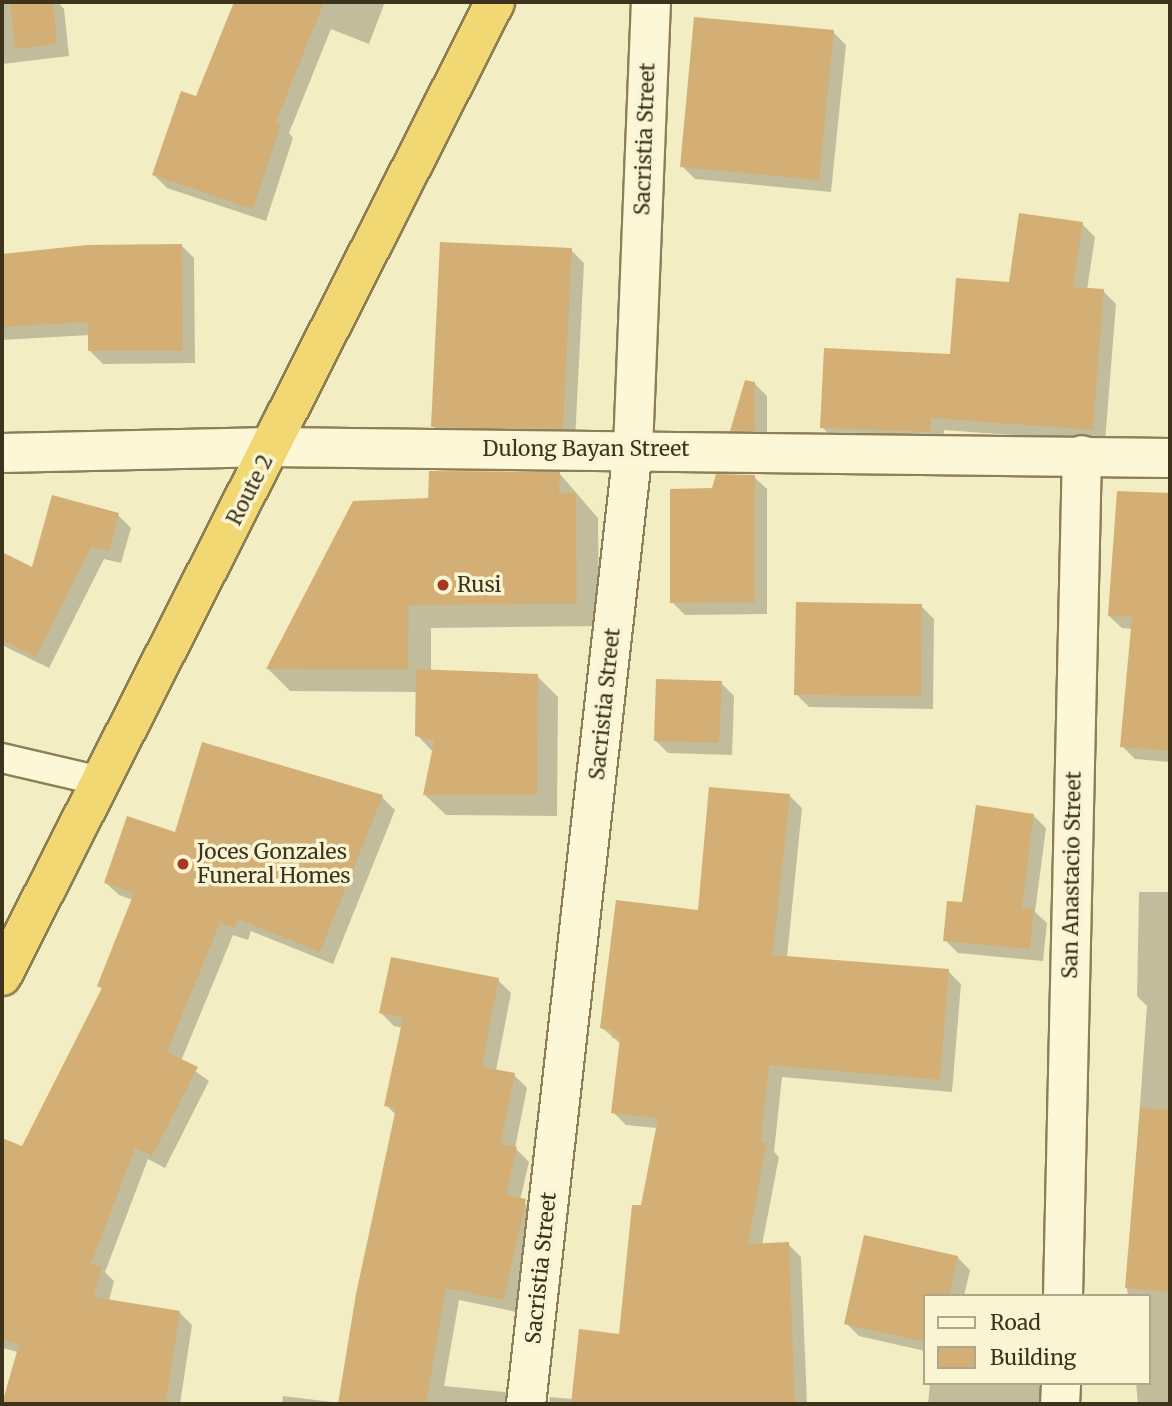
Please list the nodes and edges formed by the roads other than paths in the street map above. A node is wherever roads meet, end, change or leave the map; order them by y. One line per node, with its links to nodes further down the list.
1 (495, 2): 3 (highway, Route 2)
2 (651, 2): 4 (street, Sacristia Street)
3 (271, 447): 4 (street, Dulong Bayan Street); 5 (street, Dulong Bayan Street); 9 (highway, Route 2)
4 (633, 449): 6 (street, Dulong Bayan Street); 13 (street, Sacristia Street)
5 (2, 453)
6 (1082, 455): 7 (street, Dulong Bayan Street); 11 (street, San Anastacio Street)
7 (1170, 458)
8 (2, 758): 9 (lane)
9 (101, 781): 10 (highway, Route 2)
10 (2, 976)
11 (1063, 1294)
12 (1061, 1385): 14 (street)
13 (526, 1404)
14 (1060, 1404)

